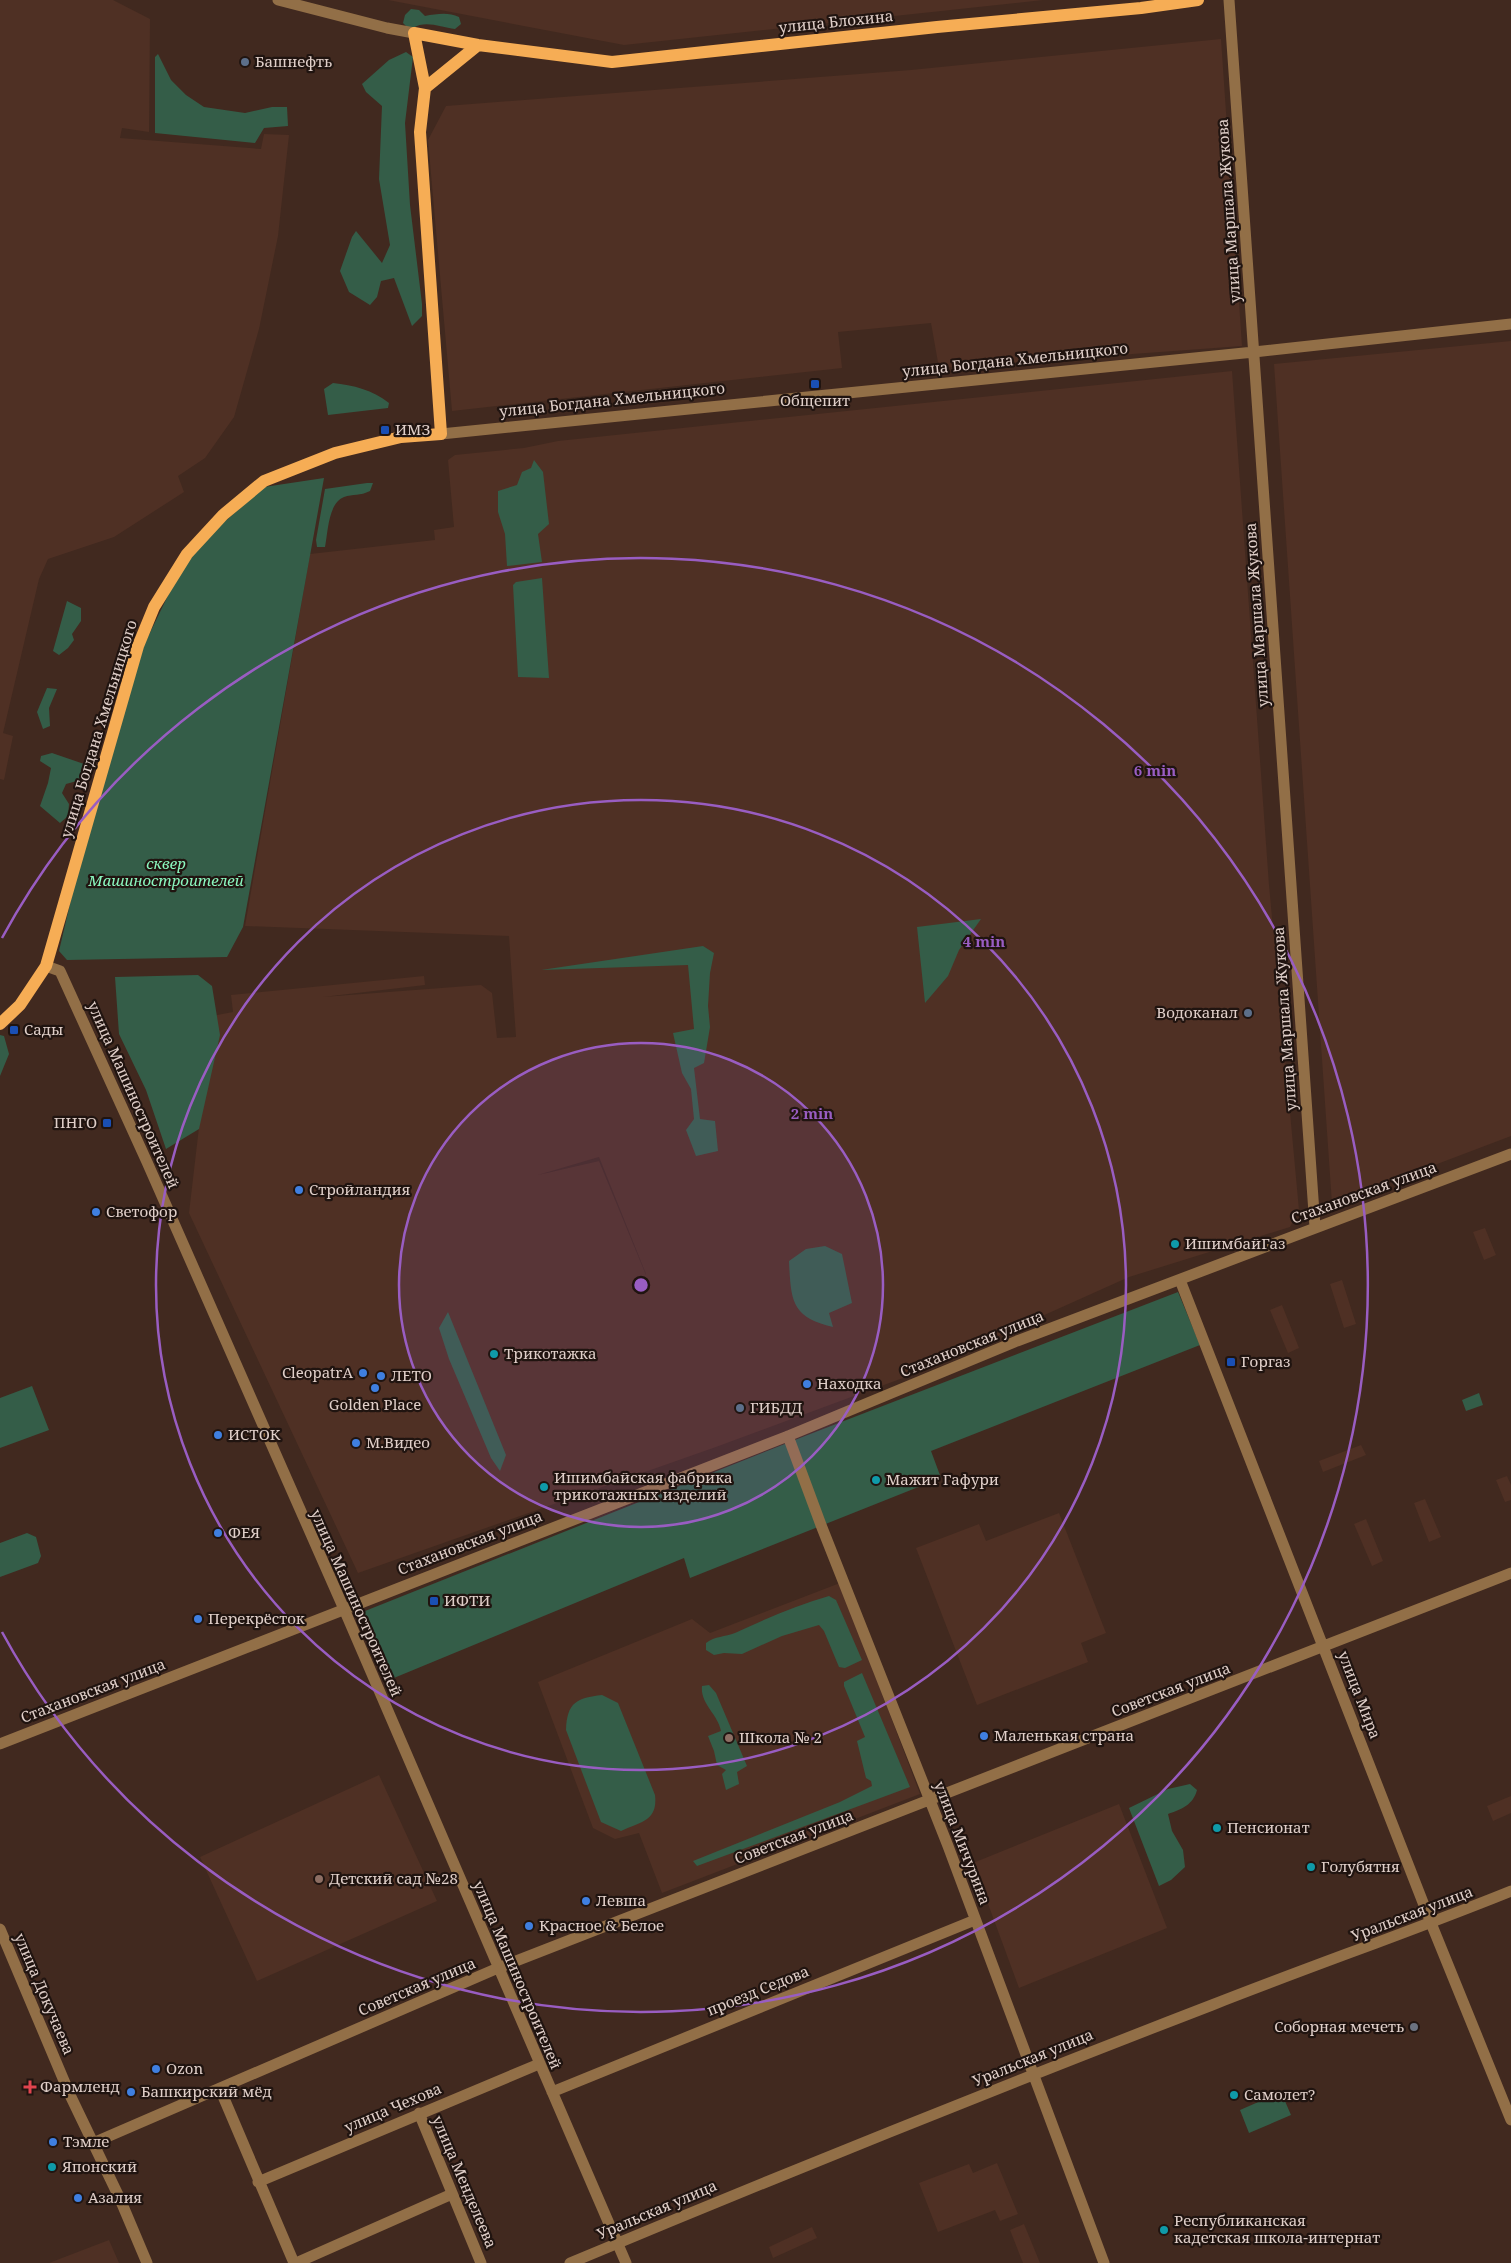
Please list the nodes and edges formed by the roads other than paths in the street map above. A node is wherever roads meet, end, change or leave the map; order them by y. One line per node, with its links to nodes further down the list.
1 (278, 0): 6 (street, улица Блохина)
2 (1154, 0): 5 (main road)
3 (1198, 0): 5 (main road, улица Блохина)
4 (1229, 0): 10 (street, улица Маршала Жукова)
5 (1141, 8): 7 (main road, улица Блохина)
6 (414, 33): 7 (main road, улица Блохина); 8 (main road)
7 (478, 45): 8 (main road)
8 (425, 88): 11 (main road)
9 (1511, 324): 10 (street, улица Богдана Хмельницкого)
10 (1254, 352): 11 (street, улица Богдана Хмельницкого); 15 (street, улица Маршала Жукова)
11 (441, 434): 12 (main road, улица Богдана Хмельницкого)
12 (46, 966): 13 (main road, улица Богдана Хмельницкого); 19 (street, улица Машиностроителей)
13 (0, 1024)
14 (1511, 1154): 15 (street, Стахановская улица)
15 (1315, 1227): 16 (street, Стахановская улица)
16 (1180, 1280): 17 (street, Стахановская улица); 20 (street, улица Мира)
17 (788, 1436): 19 (street, Стахановская улица); 22 (street, улица Мичурина)
18 (1511, 1573): 20 (street, Советская улица)
19 (344, 1609): 21 (street, Стахановская улица); 27 (street, улица Машиностроителей)
20 (1324, 1647): 22 (street, Советская улица); 25 (street, улица Мира)
21 (0, 1744)
22 (930, 1800): 24 (street, улица Мичурина); 27 (street, Советская улица)
23 (1511, 1891): 25 (street, Уральская улица)
24 (975, 1920): 29 (street, улица Мичурина); 31 (street, проезд Седова)
25 (1432, 1923): 29 (street, Уральская улица); 32 (street, улица Мира)
26 (0, 1929): 35 (street, улица Докучаева)
27 (498, 1968): 28 (street, улица Машиностроителей); 30 (street, Советская улица)
28 (539, 2064): 31 (street, улица Машиностроителей); 33 (street, улица Чехова)
29 (1032, 2074): 38 (street, Уральская улица); 44 (street, улица Мичурина)
30 (220, 2089): 35 (street, Советская улица); 36 (street)
31 (552, 2092): 38 (street, улица Машиностроителей)
32 (1507, 2100): 34 (street, улица Мира)
33 (419, 2113): 36 (street, улица Чехова); 37 (street, улица Менделеева)
34 (1511, 2120)
35 (93, 2143): 39 (street, улица Докучаева)
36 (258, 2182): 40 (street)
37 (452, 2194): 40 (street); 41 (street, улица Менделеева)
38 (618, 2243): 42 (street, Уральская улица); 43 (street, улица Машиностроителей)
39 (147, 2263)
40 (295, 2263)
41 (481, 2263)
42 (570, 2263)
43 (626, 2263)
44 (1104, 2263)

